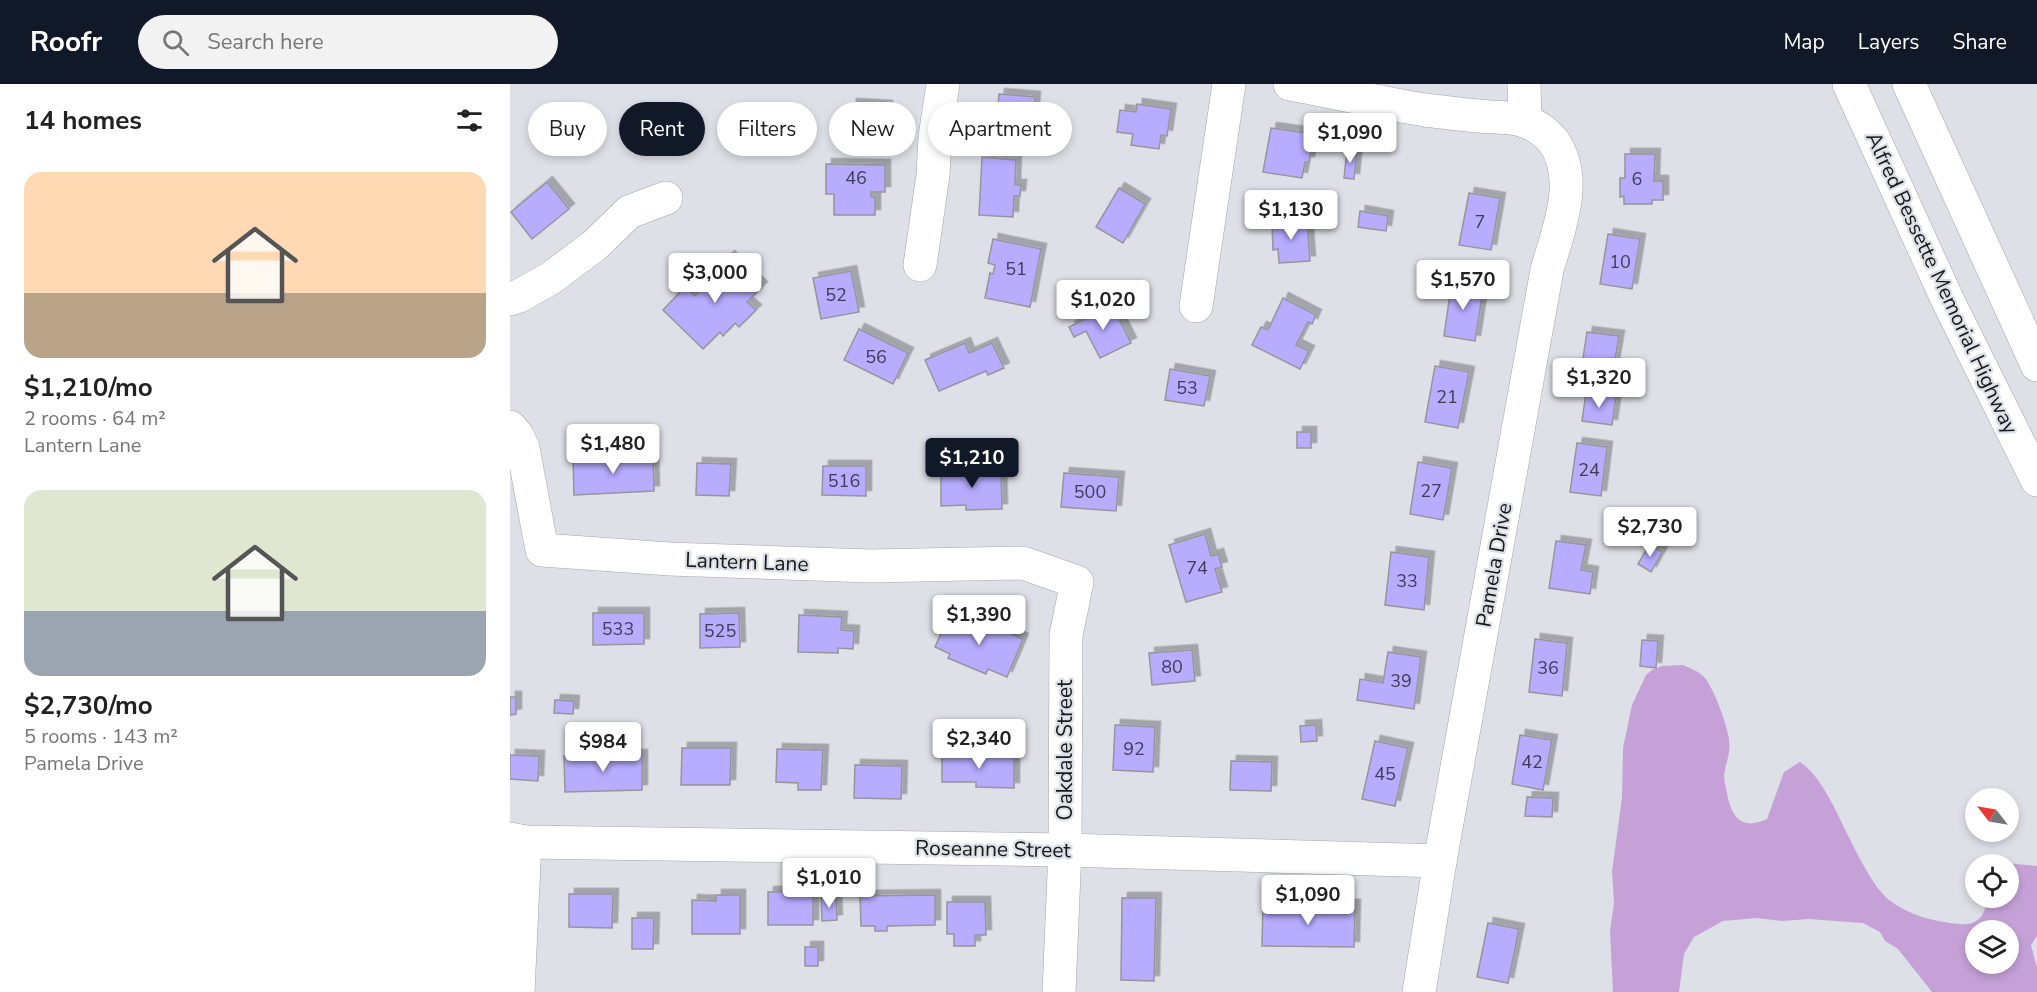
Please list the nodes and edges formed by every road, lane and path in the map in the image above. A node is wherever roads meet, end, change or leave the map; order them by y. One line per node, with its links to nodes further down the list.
1 (943, 84): 9 (main road)
2 (1230, 84): 11 (main road)
3 (1290, 84): 7 (main road)
4 (1524, 84): 7 (main road)
5 (1849, 84): 14 (main road, Alfred Bessette Memorial Highway)
6 (1909, 84): 12 (main road)
7 (1524, 122): 18 (main road, Pamela Drive)
8 (666, 198): 10 (main road)
9 (920, 265)
10 (510, 299)
11 (1196, 306)
12 (2037, 365)
13 (510, 428): 15 (main road, Lantern Lane)
14 (2037, 480)
15 (1077, 582): 17 (main road, Oakdale Street)
16 (518, 840): 17 (main road, Roseanne Street); 19 (main road)
17 (1065, 850): 18 (main road, Roseanne Street); 20 (main road, Oakdale Street)
18 (1440, 861): 21 (main road, Pamela Drive)
19 (518, 992)
20 (1059, 992)
21 (1419, 992)

